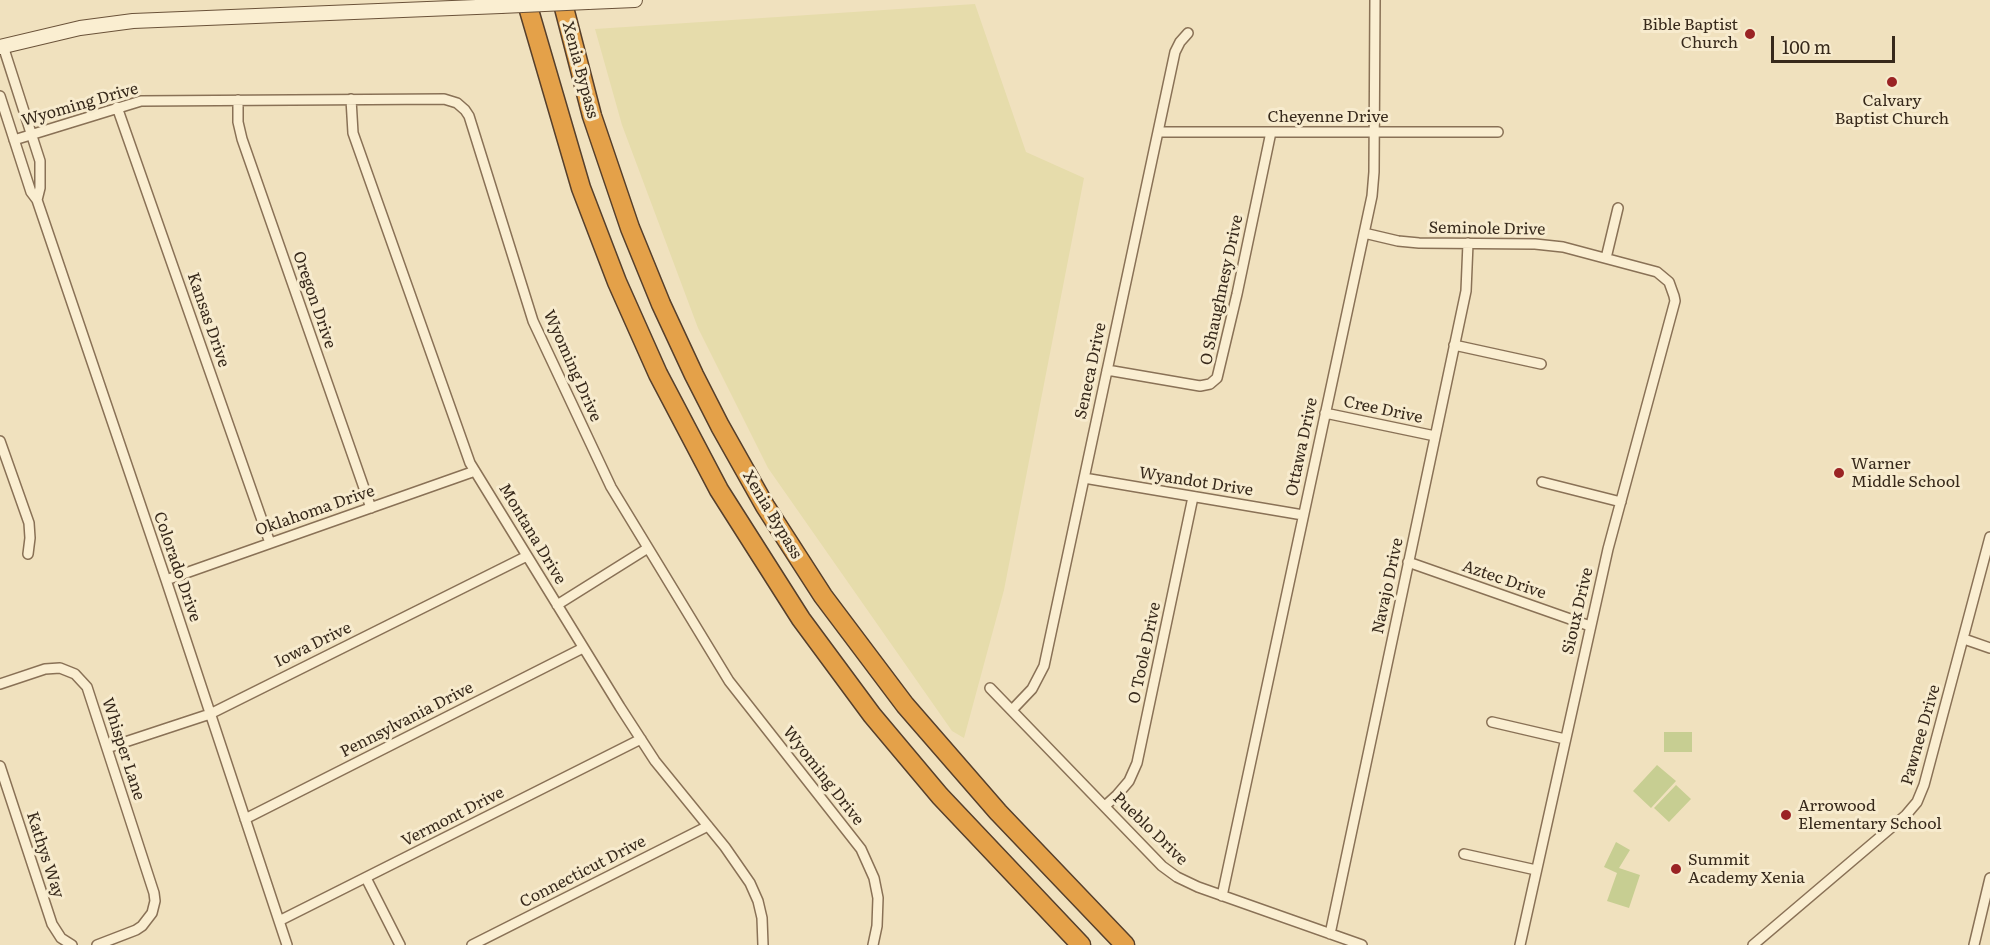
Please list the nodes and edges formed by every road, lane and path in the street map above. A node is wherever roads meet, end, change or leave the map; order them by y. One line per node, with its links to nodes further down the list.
1 (526, 0): 74 (highway, Xenia Bypass)
2 (562, 0): 75 (highway, Xenia Bypass)
3 (634, 0): 6 (main road, bridge)
4 (1375, 0): 13 (street, Ottawa Drive)
5 (1188, 33): 11 (street, Seneca Drive)
6 (1, 47): 15 (street, Colorado Drive)
7 (0, 96): 16 (street, Colorado Drive)
8 (351, 99): 9 (street, Wyoming Drive); 29 (street, Montana Drive); 38 (street, Wyoming Drive)
9 (238, 100): 10 (street, Wyoming Drive); 34 (street, Oregon Drive)
10 (117, 107): 15 (street, Wyoming Drive); 37 (street, Kansas Drive)
11 (1158, 132): 12 (street, Cheyenne Drive); 25 (street, Seneca Drive)
12 (1271, 132): 13 (street, Cheyenne Drive); 25 (street, O Shaughnesy Drive)
13 (1374, 132): 14 (street, Cheyenne Drive); 19 (street, Ottawa Drive)
14 (1498, 132)
15 (32, 134): 16 (street, Wyoming Drive); 17 (street, Colorado Drive)
16 (14, 140): 17 (street, Colorado Drive)
17 (37, 200): 42 (street, Colorado Drive)
18 (1618, 208): 21 (street)
19 (1364, 233): 20 (street, Seminole Drive); 26 (street, Ottawa Drive)
20 (1468, 243): 21 (street, Seminole Drive); 23 (street, Navajo Drive)
21 (1606, 258): 22 (street, Seminole Drive)
22 (1672, 287): 33 (street, Sioux Drive)
23 (1454, 345): 24 (street); 27 (street, Navajo Drive)
24 (1541, 364)
25 (1107, 370): 30 (street, Seneca Drive)
26 (1325, 413): 27 (street, Cree Drive); 35 (street, Ottawa Drive)
27 (1435, 436): 41 (street, Navajo Drive)
28 (0, 441): 39 (street)
29 (475, 471): 34 (street, Oklahoma Drive); 40 (street, Montana Drive)
30 (1084, 478): 32 (street, Wyandot Drive); 50 (street, Seneca Drive)
31 (1542, 482): 33 (street)
32 (1193, 497): 35 (street, Wyandot Drive); 57 (street, O Toole Drive)
33 (1620, 502): 44 (street, Sioux Drive)
34 (371, 508): 37 (street, Oklahoma Drive)
35 (1303, 515): 64 (street, Ottawa Drive)
36 (1990, 537): 45 (street, Pawnee Drive)
37 (270, 543): 42 (street, Oklahoma Drive)
38 (648, 548): 43 (street); 73 (street, Wyoming Drive)
39 (28, 554)
40 (527, 556): 43 (street, Montana Drive); 51 (street, Iowa Drive)
41 (1408, 562): 44 (street, Aztec Drive); 66 (street, Navajo Drive)
42 (166, 580): 51 (street, Colorado Drive)
43 (557, 604): 46 (street, Montana Drive)
44 (1590, 626): 54 (street, Sioux Drive)
45 (1964, 639): 47 (street); 78 (street, Pawnee Drive)
46 (583, 648): 53 (street, Montana Drive); 58 (street, Pennsylvania Drive)
47 (1990, 648)
48 (0, 684): 55 (street, Whisper Lane)
49 (990, 688): 50 (street, Pueblo Drive)
50 (1012, 710): 57 (street, Pueblo Drive)
51 (210, 714): 55 (street, Iowa Drive); 58 (street, Colorado Drive)
52 (1492, 723): 54 (street)
53 (641, 739): 59 (street, Montana Drive); 62 (street, Vermont Drive)
54 (1565, 739): 61 (street, Sioux Drive)
55 (107, 748): 68 (street, Whisper Lane)
56 (0, 766): 67 (street, Kathys Way)
57 (1104, 806): 64 (street, Pueblo Drive)
58 (245, 819): 65 (street, Colorado Drive)
59 (708, 826): 71 (street, Connecticut Drive); 72 (street, Montana Drive)
60 (1464, 854): 61 (street)
61 (1536, 870): 77 (street, Sioux Drive)
62 (366, 878): 65 (street, Vermont Drive); 70 (street)
63 (1990, 878): 79 (street)
64 (1222, 896): 66 (street, Pueblo Drive)
65 (279, 921): 69 (street, Colorado Drive)
66 (1330, 934): 76 (street, Pueblo Drive)
67 (72, 945)
68 (97, 945)
69 (287, 945)
70 (400, 945)
71 (472, 945)
72 (763, 945)
73 (873, 945)
74 (1081, 945)
75 (1125, 945)
76 (1362, 945)
77 (1520, 945)
78 (1753, 945)
79 (1974, 945)

